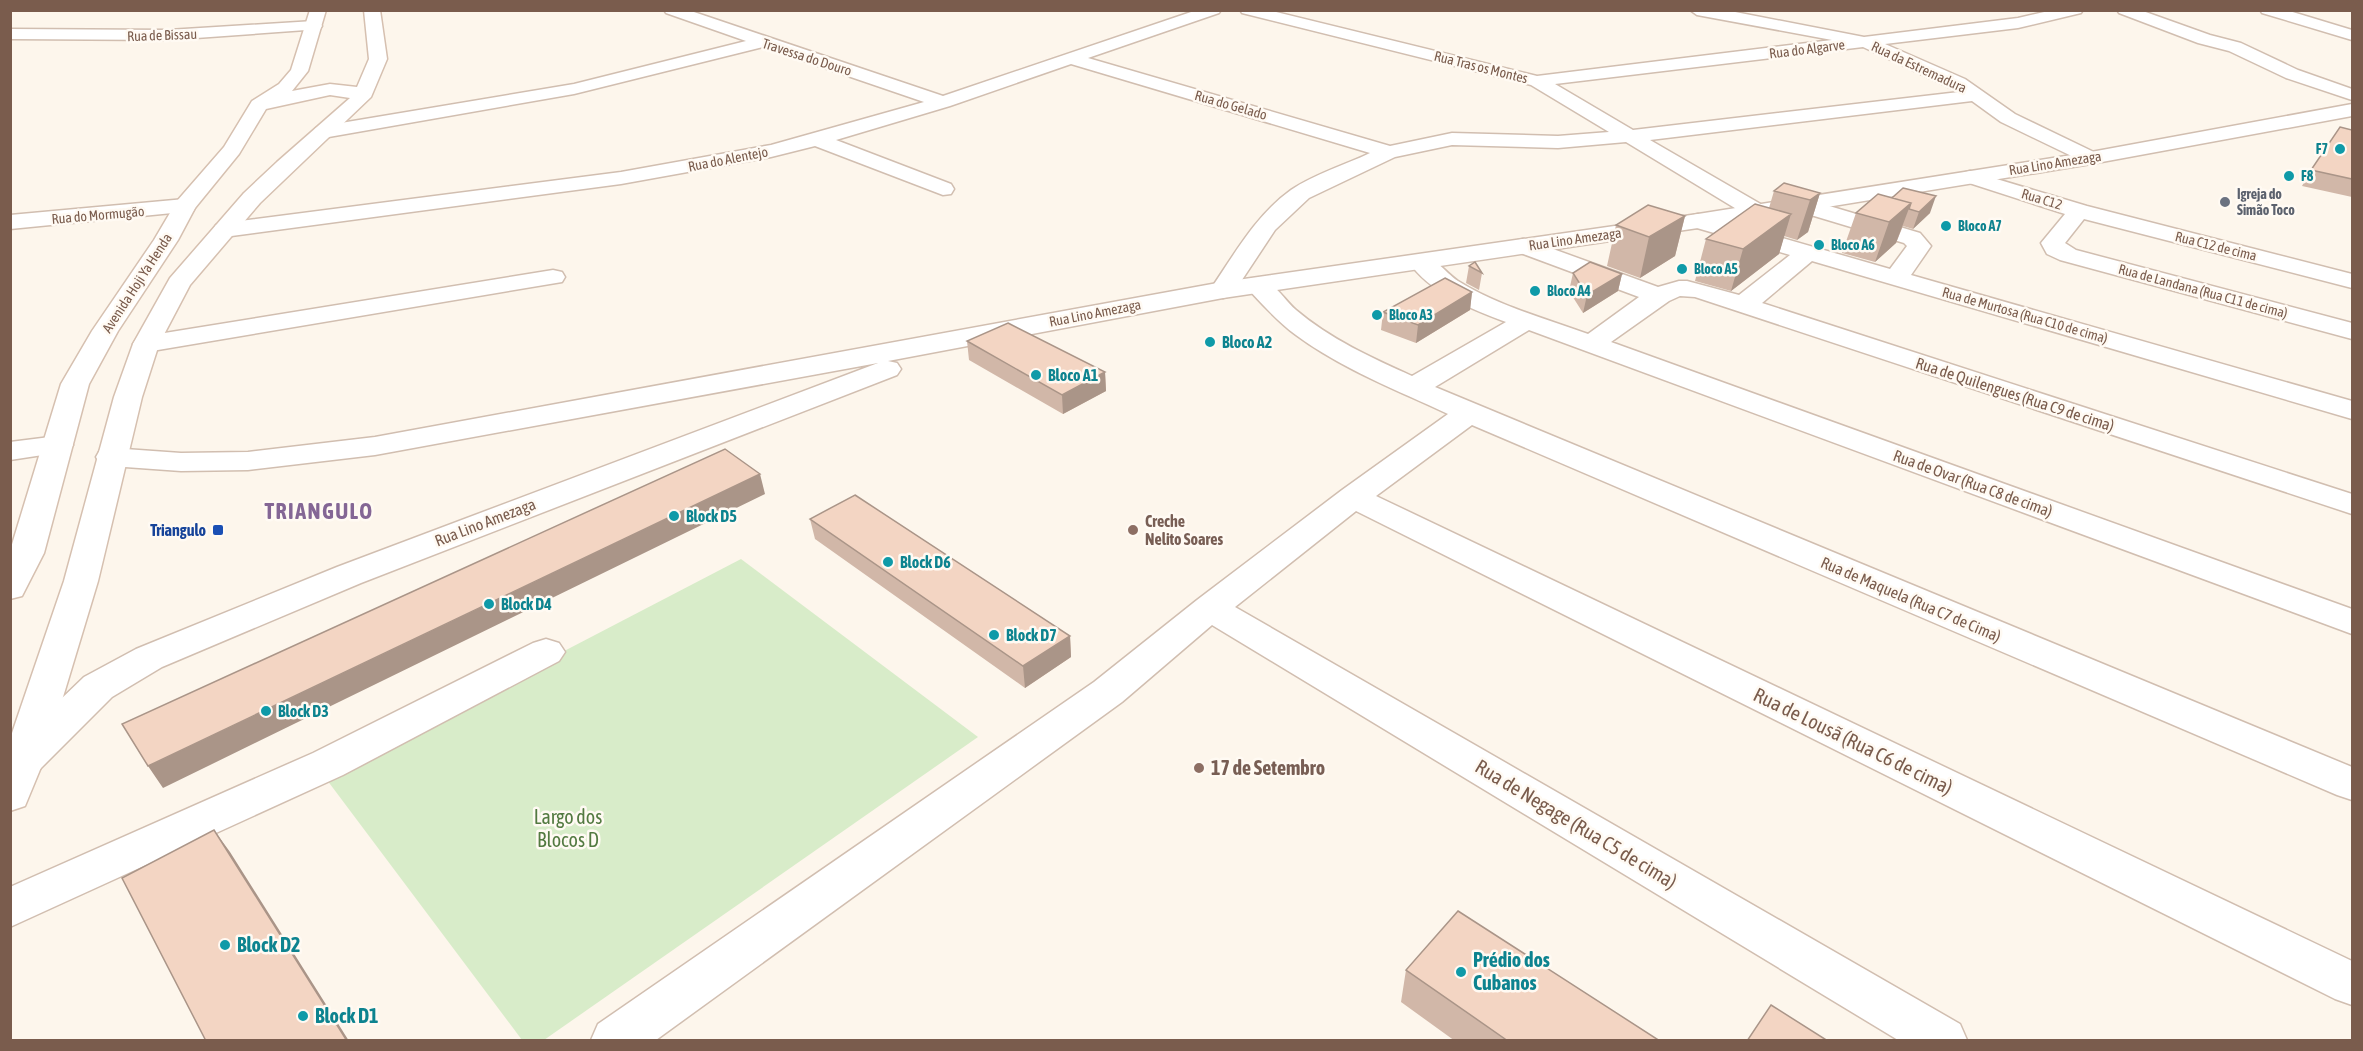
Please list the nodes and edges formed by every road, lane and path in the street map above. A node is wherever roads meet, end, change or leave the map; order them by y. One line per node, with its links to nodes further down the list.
1 (372, 10): 14 (street)
2 (670, 10): 12 (street, Travessa do Douro)
3 (1214, 10): 15 (street, Rua do Alentejo)
4 (1247, 10): 17 (street, Rua Tras os Montes)
5 (1696, 10): 13 (street, Rua da Estremadura)
6 (2076, 10): 13 (street, Rua do Algarve)
7 (2124, 10): 19 (street)
8 (2268, 10): 11 (street)
9 (316, 18): 10 (street, Rua de Bissau); 16 (street, Avenida Hoji Ya Henda)
10 (10, 34)
11 (2352, 35)
12 (761, 42): 21 (street, Travessa do Douro); 24 (street)
13 (1866, 42): 17 (street, Rua do Algarve); 18 (street, Rua da Estremadura)
14 (378, 59): 16 (street); 20 (street)
15 (1072, 59): 21 (street, Rua do Alentejo); 27 (street, Rua do Gelado)
16 (299, 71): 22 (street, Avenida Hoji Ya Henda)
17 (1537, 81): 25 (street, Rua Tras os Montes)
18 (1977, 95): 25 (street); 28 (street, Rua da Estremadura)
19 (2352, 95)
20 (362, 97): 22 (street); 24 (street)
21 (944, 102): 26 (street, Rua do Alentejo)
22 (259, 105): 32 (street, Avenida Hoji Ya Henda)
23 (2352, 110): 28 (street, Rua Lino Amezaga)
24 (323, 132): 37 (street)
25 (1630, 136): 27 (street); 33 (street, Rua Tras os Montes)
26 (817, 140): 30 (street); 37 (street, Rua do Alentejo)
27 (1389, 152): 45 (street)
28 (2091, 158): 29 (street, Rua Lino Amezaga)
29 (1970, 177): 31 (street, Rua Lino Amezaga); 34 (street, Rua C12)
30 (942, 189)
31 (1799, 204): 33 (street, Rua Lino Amezaga); 42 (street)
32 (185, 206): 36 (street, Rua do Mormugão); 58 (street, Avenida Hoji Ya Henda)
33 (1756, 210): 35 (street, Rua Lino Amezaga)
34 (2079, 211): 43 (street, Rua C12 de cima); 49 (street, Rua de Landana (Rua C11 de cima))
35 (1698, 221): 38 (street, Rua Lino Amezaga); 39 (street, Rua de Murtosa (Rua C10 de cima))
36 (10, 222)
37 (224, 230): 52 (street)
38 (1523, 246): 40 (street, Rua Lino Amezaga); 46 (street, Rua de Quilengues (Rua C9 de cima))
39 (1808, 253): 42 (street, Rua de Murtosa (Rua C10 de cima)); 47 (street)
40 (1420, 261): 44 (street, Rua Lino Amezaga); 48 (street, Rua de Ovar (Rua C8 de cima))
41 (554, 277): 52 (street)
42 (1896, 278): 55 (street, Rua de Murtosa (Rua C10 de cima))
43 (2352, 281)
44 (1258, 285): 45 (street, Rua Lino Amezaga); 53 (street, Rua de Maquela (Rua C7 de Cima))
45 (1223, 290): 50 (street, Rua Lino Amezaga)
46 (1668, 292): 47 (street, Rua de Quilengues (Rua C9 de cima)); 51 (street)
47 (1743, 305): 62 (street, Rua de Quilengues (Rua C9 de cima))
48 (1526, 321): 51 (street, Rua de Ovar (Rua C8 de cima)); 53 (street)
49 (2352, 331)
50 (976, 337): 54 (street, Rua Lino Amezaga); 57 (street, Rua Lino Amezaga)
51 (1599, 338): 66 (street, Rua de Ovar (Rua C8 de cima))
52 (146, 344): 60 (street)
53 (1414, 387): 56 (street, Rua de Maquela (Rua C7 de Cima))
54 (654, 395): 57 (street); 60 (street, Rua Lino Amezaga)
55 (2352, 410)
56 (1469, 413): 61 (street); 69 (street, Rua de Maquela (Rua C7 de Cima))
57 (691, 443): 68 (street, Rua Lino Amezaga)
58 (58, 445): 59 (street); 63 (street, Avenida Hoji Ya Henda)
59 (10, 451)
60 (111, 457): 68 (street)
61 (1353, 497): 65 (street); 72 (street, Rua de Lousã (Rua C6 de cima))
62 (2352, 504)
63 (19, 555): 64 (street, Avenida Hoji Ya Henda)
64 (10, 588)
65 (1210, 608): 73 (street); 74 (street, Rua de Negage (Rua C5 de cima))
66 (2352, 622)
67 (546, 652): 71 (street)
68 (24, 760): 70 (street)
69 (2352, 784)
70 (10, 795)
71 (10, 908)
72 (2352, 984)
73 (616, 1041)
74 (1942, 1041)

